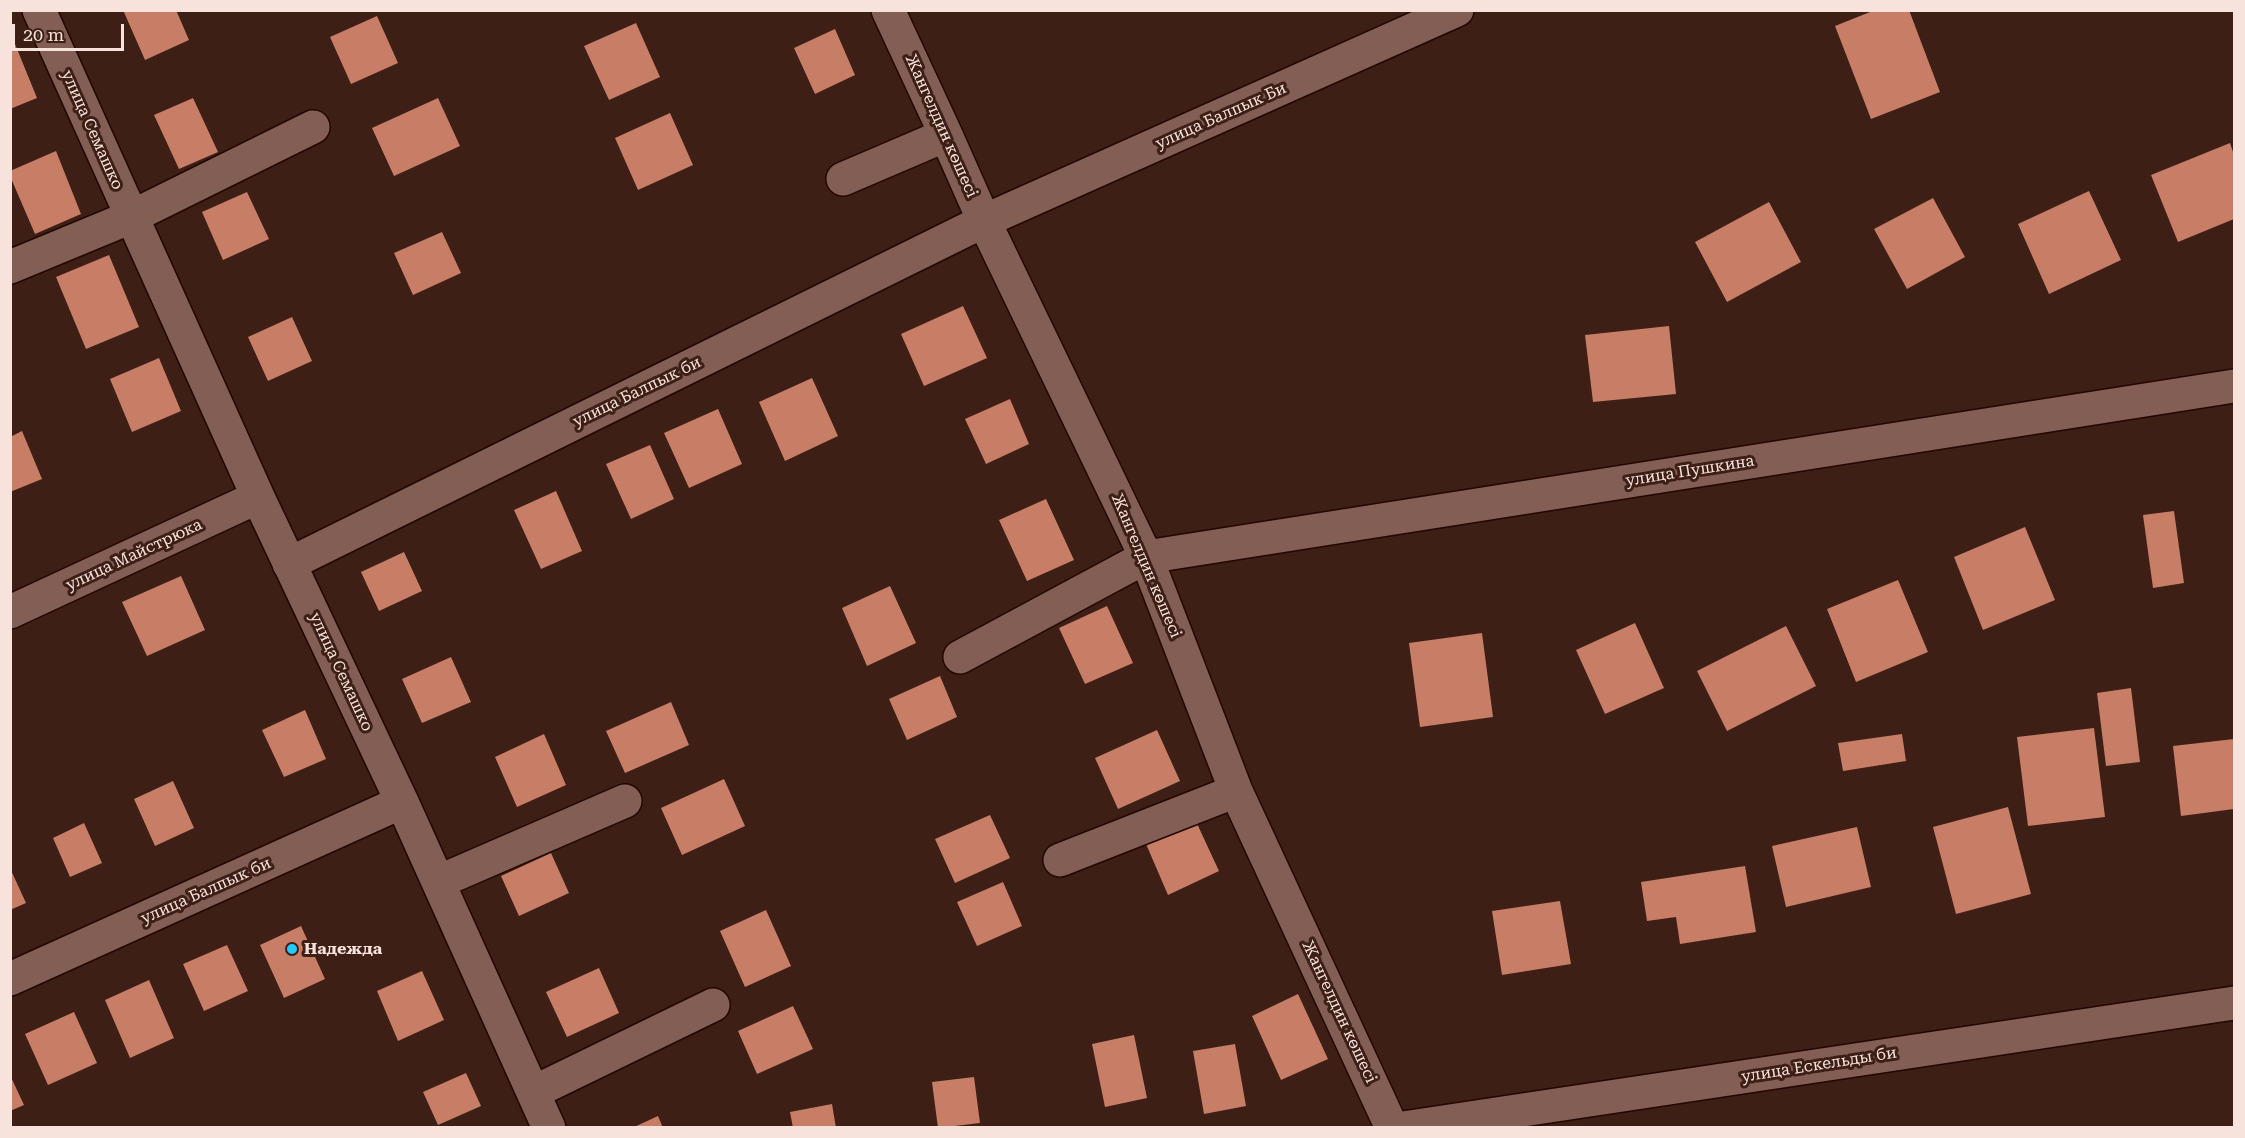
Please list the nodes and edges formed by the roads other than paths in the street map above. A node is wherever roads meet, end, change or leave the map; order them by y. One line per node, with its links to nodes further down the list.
1 (39, 10): 7 (street, улица Семашко)
2 (888, 10): 5 (street, Жангелдин көшесі)
3 (1457, 10): 8 (street, улица Балпык Би)
4 (313, 127): 7 (street)
5 (946, 135): 6 (street); 8 (street, Жангелдин көшесі)
6 (843, 179)
7 (131, 217): 9 (street); 11 (street, улица Семашко)
8 (984, 221): 12 (street, Жангелдин көшесі); 13 (street, улица Балпык би)
9 (10, 267)
10 (2235, 386): 12 (street, улица Пушкина)
11 (258, 497): 13 (street, улица Семашко); 14 (street, улица Майстрюка)
12 (1146, 557): 15 (street, улица Пушкина); 16 (street, Жангелдин көшесі)
13 (289, 564): 18 (street, улица Семашко)
14 (10, 612)
15 (960, 657)
16 (1236, 790): 19 (street); 26 (street, Жангелдин көшесі)
17 (625, 801): 20 (street)
18 (402, 802): 20 (street, улица Семашко); 21 (street, улица Балпык би)
19 (1060, 860)
20 (438, 882): 24 (street, улица Семашко)
21 (10, 980)
22 (2235, 1003): 27 (street, улица Ескельды би)
23 (713, 1005): 24 (street)
24 (534, 1092): 25 (street, улица Семашко)
25 (549, 1128)
26 (1392, 1128)
27 (1403, 1128)

